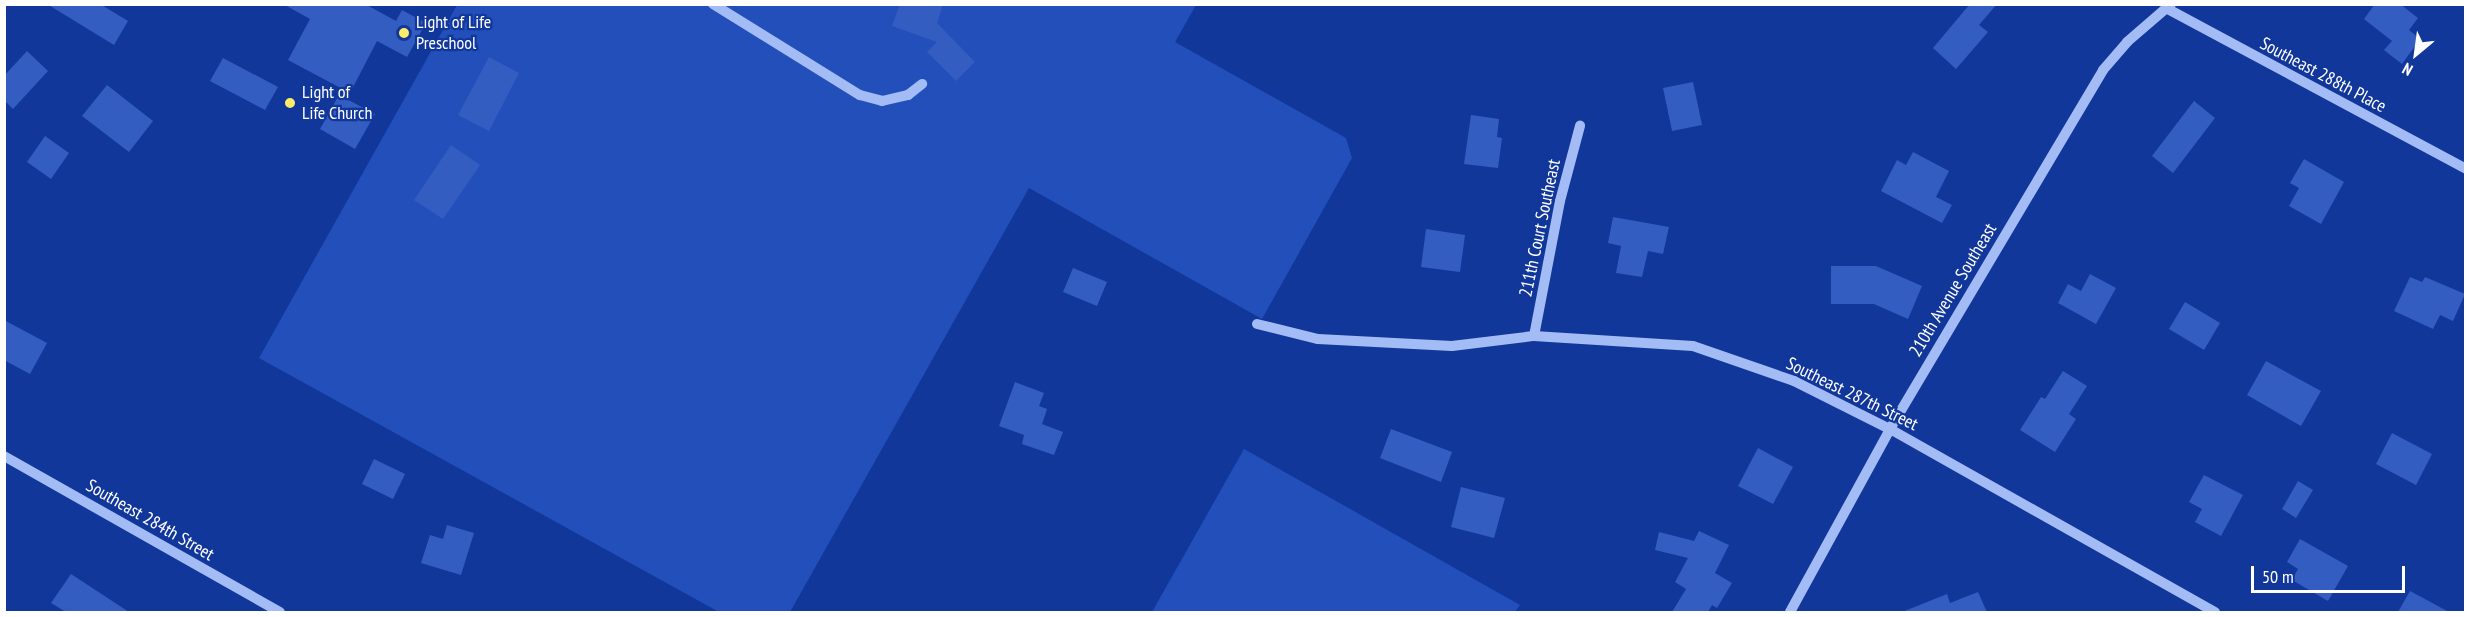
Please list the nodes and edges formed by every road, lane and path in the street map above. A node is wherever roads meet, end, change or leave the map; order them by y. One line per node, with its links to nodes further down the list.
1 (713, 4): 3 (street)
2 (2169, 6): 5 (street, Southeast 288th Place); 8 (street, 210th Avenue Southeast)
3 (922, 84)
4 (1580, 126): 7 (street, 211th Court Southeast)
5 (2466, 169)
6 (1257, 324): 7 (street, Southeast 287th Street)
7 (1534, 336): 8 (street, Southeast 287th Street)
8 (1890, 429): 11 (street, 210th Avenue Southeast); 12 (street, Southeast 287th Street)
9 (4, 456): 10 (street, Southeast 284th Street)
10 (280, 612)
11 (1790, 612)
12 (2216, 612)

